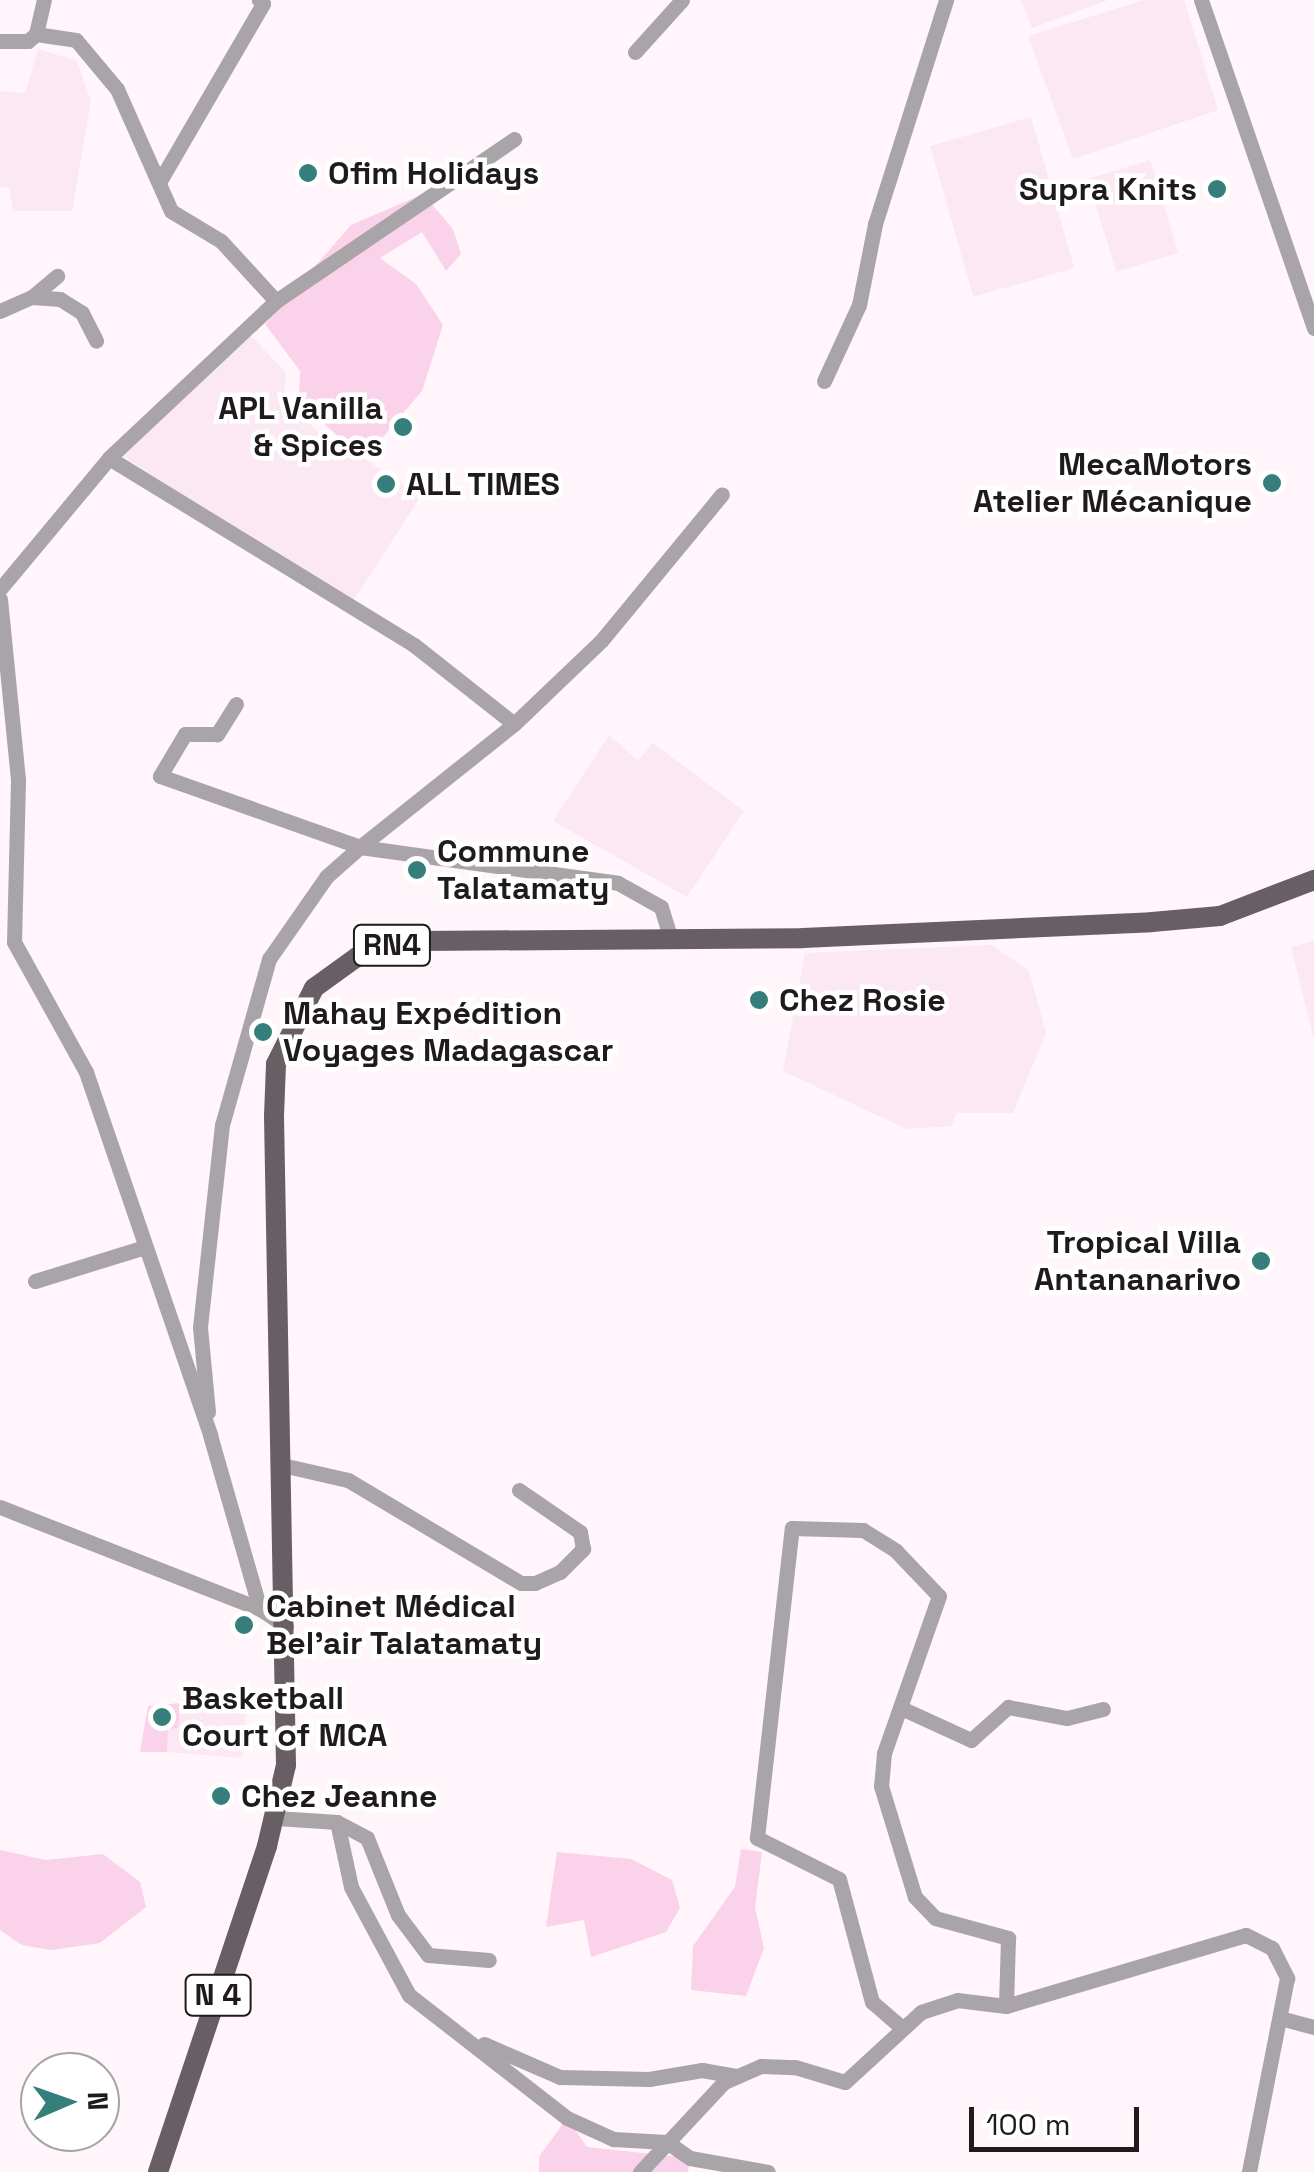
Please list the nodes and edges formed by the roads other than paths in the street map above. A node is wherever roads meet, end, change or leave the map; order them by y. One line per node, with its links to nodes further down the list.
1 (44, 0): 6 (street)
2 (259, 0): 10 (street)
3 (682, 0): 8 (street)
4 (946, 0): 17 (street)
5 (1201, 0): 15 (street)
6 (36, 34): 7 (street); 10 (street)
7 (0, 41)
8 (635, 52)
9 (514, 139): 13 (street)
10 (161, 179): 13 (street)
11 (57, 276): 12 (street)
12 (32, 296): 14 (street); 16 (street)
13 (276, 301): 18 (street)
14 (0, 311)
15 (1314, 328)
16 (96, 341)
17 (824, 380)
18 (108, 458): 20 (street); 23 (street)
19 (722, 494): 23 (street)
20 (0, 589)
21 (0, 599): 27 (street)
22 (236, 704): 24 (street)
23 (514, 724): 24 (street)
24 (360, 847): 26 (street); 29 (street)
25 (1314, 880): 26 (main road, RN4)
26 (670, 936): 30 (main road, RN4)
27 (144, 1247): 28 (street); 29 (street)
28 (36, 1282)
29 (210, 1435): 33 (street)
30 (282, 1466): 31 (street); 34 (main road, RN4)
31 (519, 1490)
32 (0, 1508): 33 (street)
33 (260, 1609): 34 (street)
34 (286, 1626): 37 (main road, RN4)
35 (901, 1708): 36 (street); 40 (street); 43 (street)
36 (1103, 1709)
37 (276, 1818): 38 (street); 47 (main road, N 4)
38 (337, 1822): 39 (street); 44 (street)
39 (489, 1960)
40 (1006, 2006): 41 (street); 43 (street)
41 (1280, 2018): 42 (street); 50 (street)
42 (1314, 2027)
43 (901, 2028): 45 (street)
44 (475, 2042): 45 (street); 46 (street)
45 (737, 2076): 46 (street)
46 (668, 2142): 48 (street); 49 (street)
47 (158, 2172)
48 (640, 2172)
49 (768, 2172)
50 (1249, 2172)

